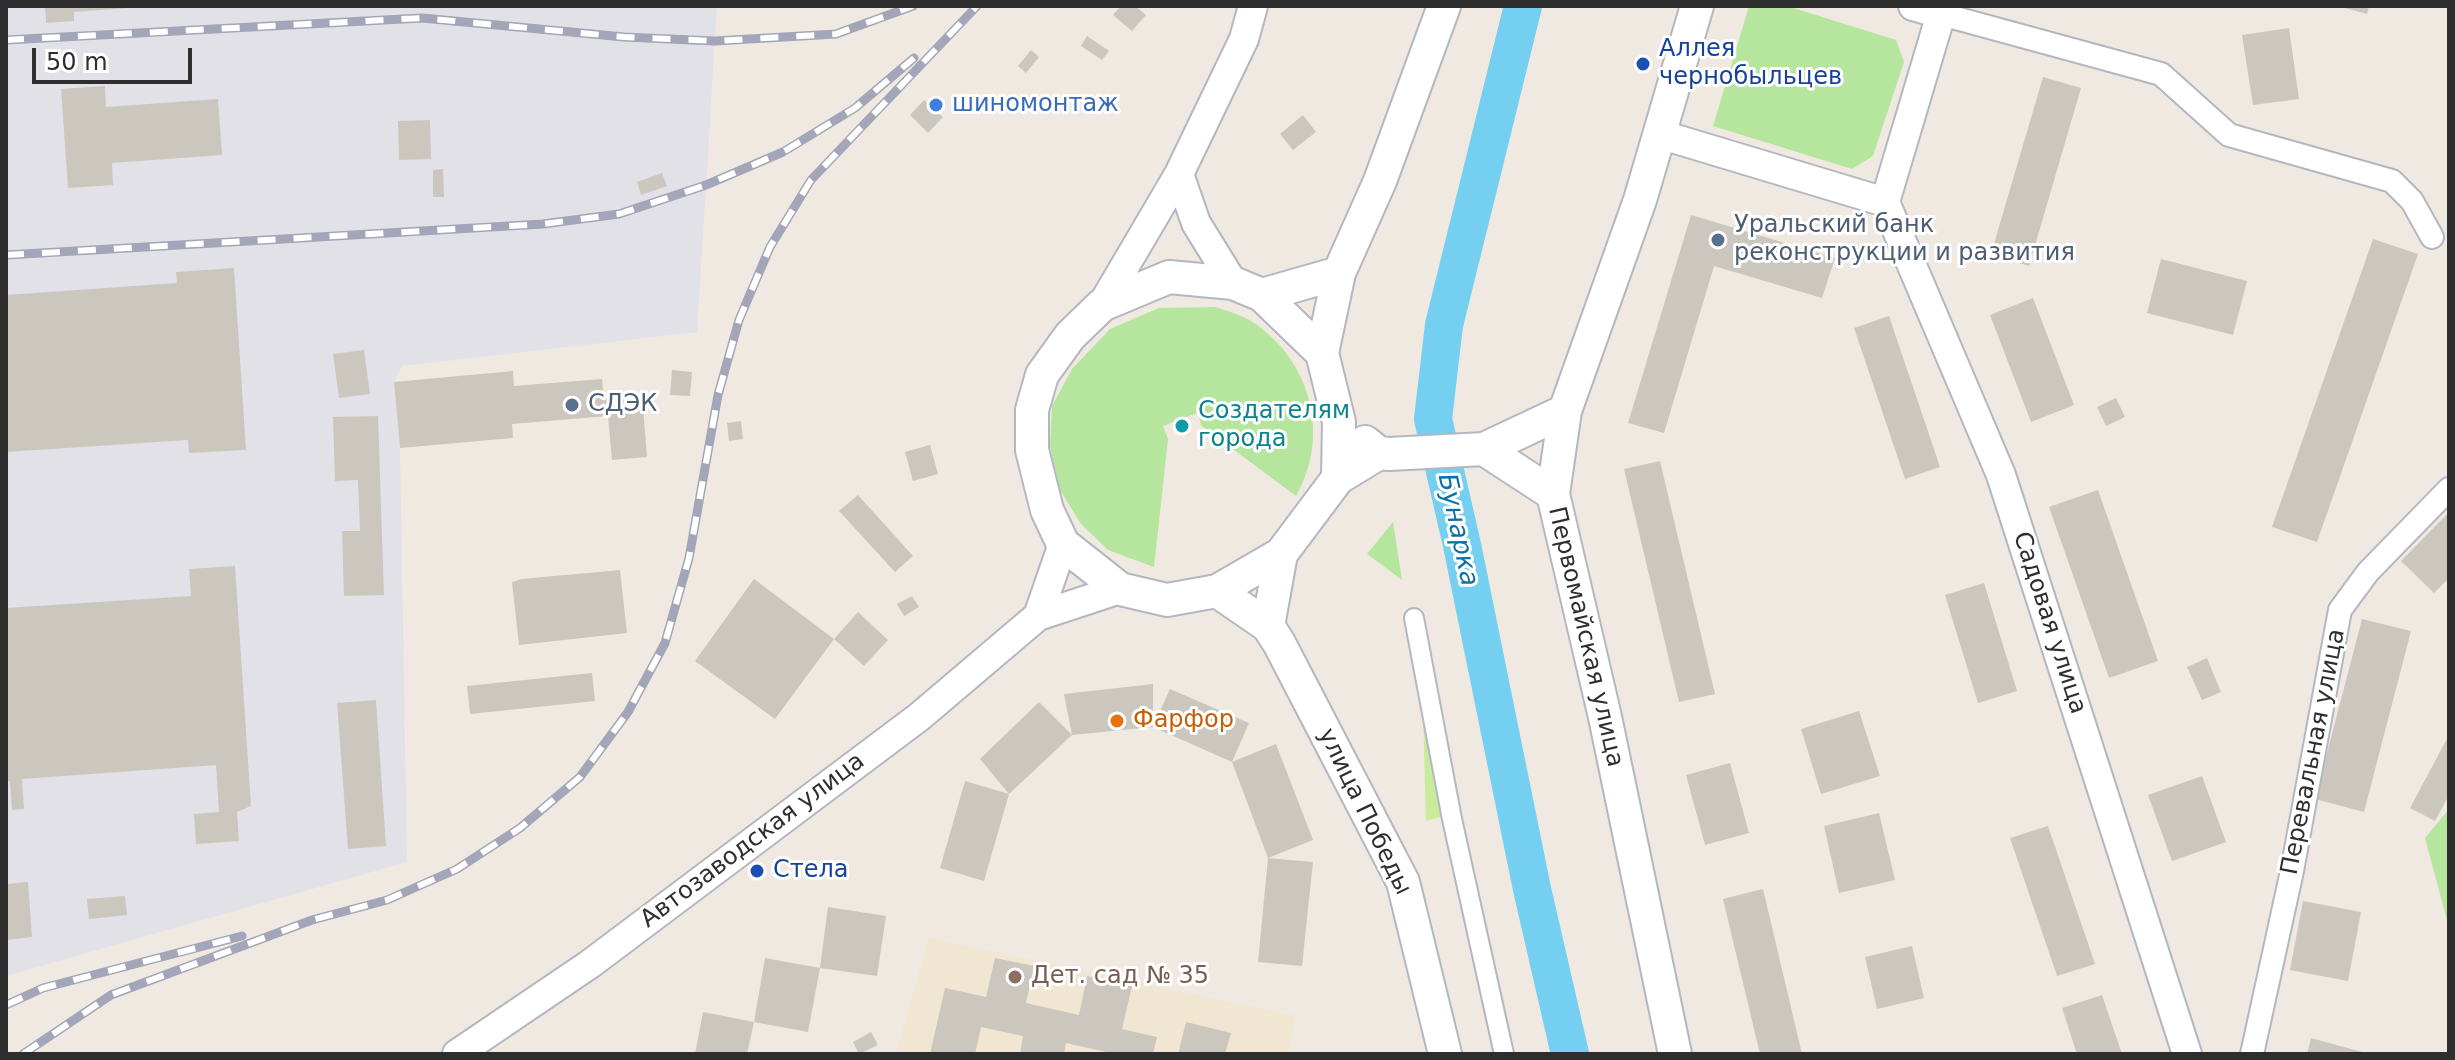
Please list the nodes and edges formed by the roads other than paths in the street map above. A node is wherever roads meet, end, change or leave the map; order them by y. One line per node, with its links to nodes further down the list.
1 (1253, 6): 7 (street)
2 (1444, 6): 10 (main road)
3 (1697, 6): 6 (main road, Первомайская улица)
4 (1913, 6): 5 (street)
5 (1941, 14): 8 (street); 9 (street)
6 (1659, 134): 8 (street); 14 (main road, Первомайская улица)
7 (1179, 174): 11 (street); 12 (street)
8 (1885, 202): 32 (street, Садовая улица)
9 (2432, 237)
10 (1339, 273): 11 (main road); 13 (main road)
11 (1248, 289): 12 (main road); 13 (main road)
12 (1102, 305): 21 (main road)
13 (1322, 353): 15 (main road)
14 (1565, 411): 16 (main road); 20 (main road, Первомайская улица)
15 (1339, 422): 17 (main road); 18 (main road)
16 (1477, 449): 17 (main road); 20 (main road)
17 (1379, 453): 18 (main road)
18 (1338, 478): 22 (main road)
19 (2449, 489): 33 (street, Перевальная улица)
20 (1553, 494): 31 (main road, Первомайская улица)
21 (1063, 544): 23 (main road); 25 (street)
22 (1281, 554): 24 (main road); 27 (main road)
23 (1120, 589): 24 (main road); 25 (street)
24 (1217, 591): 27 (main road)
25 (1038, 616): 28 (street, Автозаводская улица)
26 (1414, 618): 30 (street)
27 (1268, 626): 29 (main road, улица Победы)
28 (457, 1054)
29 (1445, 1054)
30 (1504, 1054)
31 (1675, 1054)
32 (2187, 1054)
33 (2252, 1054)

